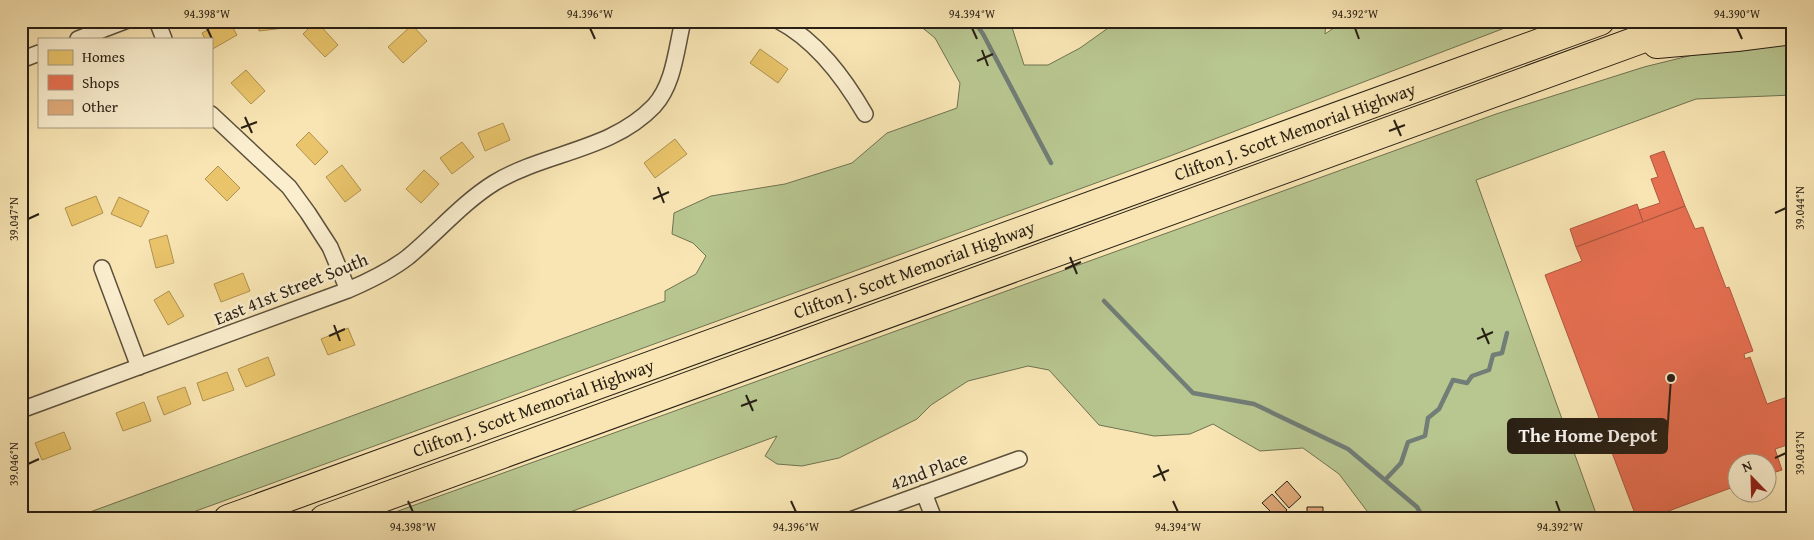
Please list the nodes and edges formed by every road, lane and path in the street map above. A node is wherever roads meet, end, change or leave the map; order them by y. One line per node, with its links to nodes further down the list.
1 (125, 21): 9 (street)
2 (157, 21): 10 (street)
3 (682, 21): 18 (street, East 41st Street South)
4 (779, 21): 15 (street)
5 (1574, 21): 11 (highway)
6 (1600, 21): 11 (highway, Clifton J. Scott Memorial Highway)
7 (1691, 21): 12 (highway, Clifton J. Scott Memorial Highway)
8 (1793, 30): 12 (highway)
9 (81, 38)
10 (164, 38)
11 (1542, 42): 23 (highway, Clifton J. Scott Memorial Highway)
12 (1618, 48): 24 (highway, Clifton J. Scott Memorial Highway)
13 (38, 53): 14 (street)
14 (21, 60)
15 (865, 114)
16 (212, 115): 18 (street)
17 (102, 268): 19 (street)
18 (348, 290): 19 (street, East 41st Street South)
19 (139, 368): 20 (street, East 41st Street South)
20 (21, 410)
21 (1019, 459): 22 (street, 42nd Place)
22 (924, 493): 25 (street, 42nd Place); 26 (street)
23 (228, 519)
24 (324, 519)
25 (853, 519)
26 (934, 519)

